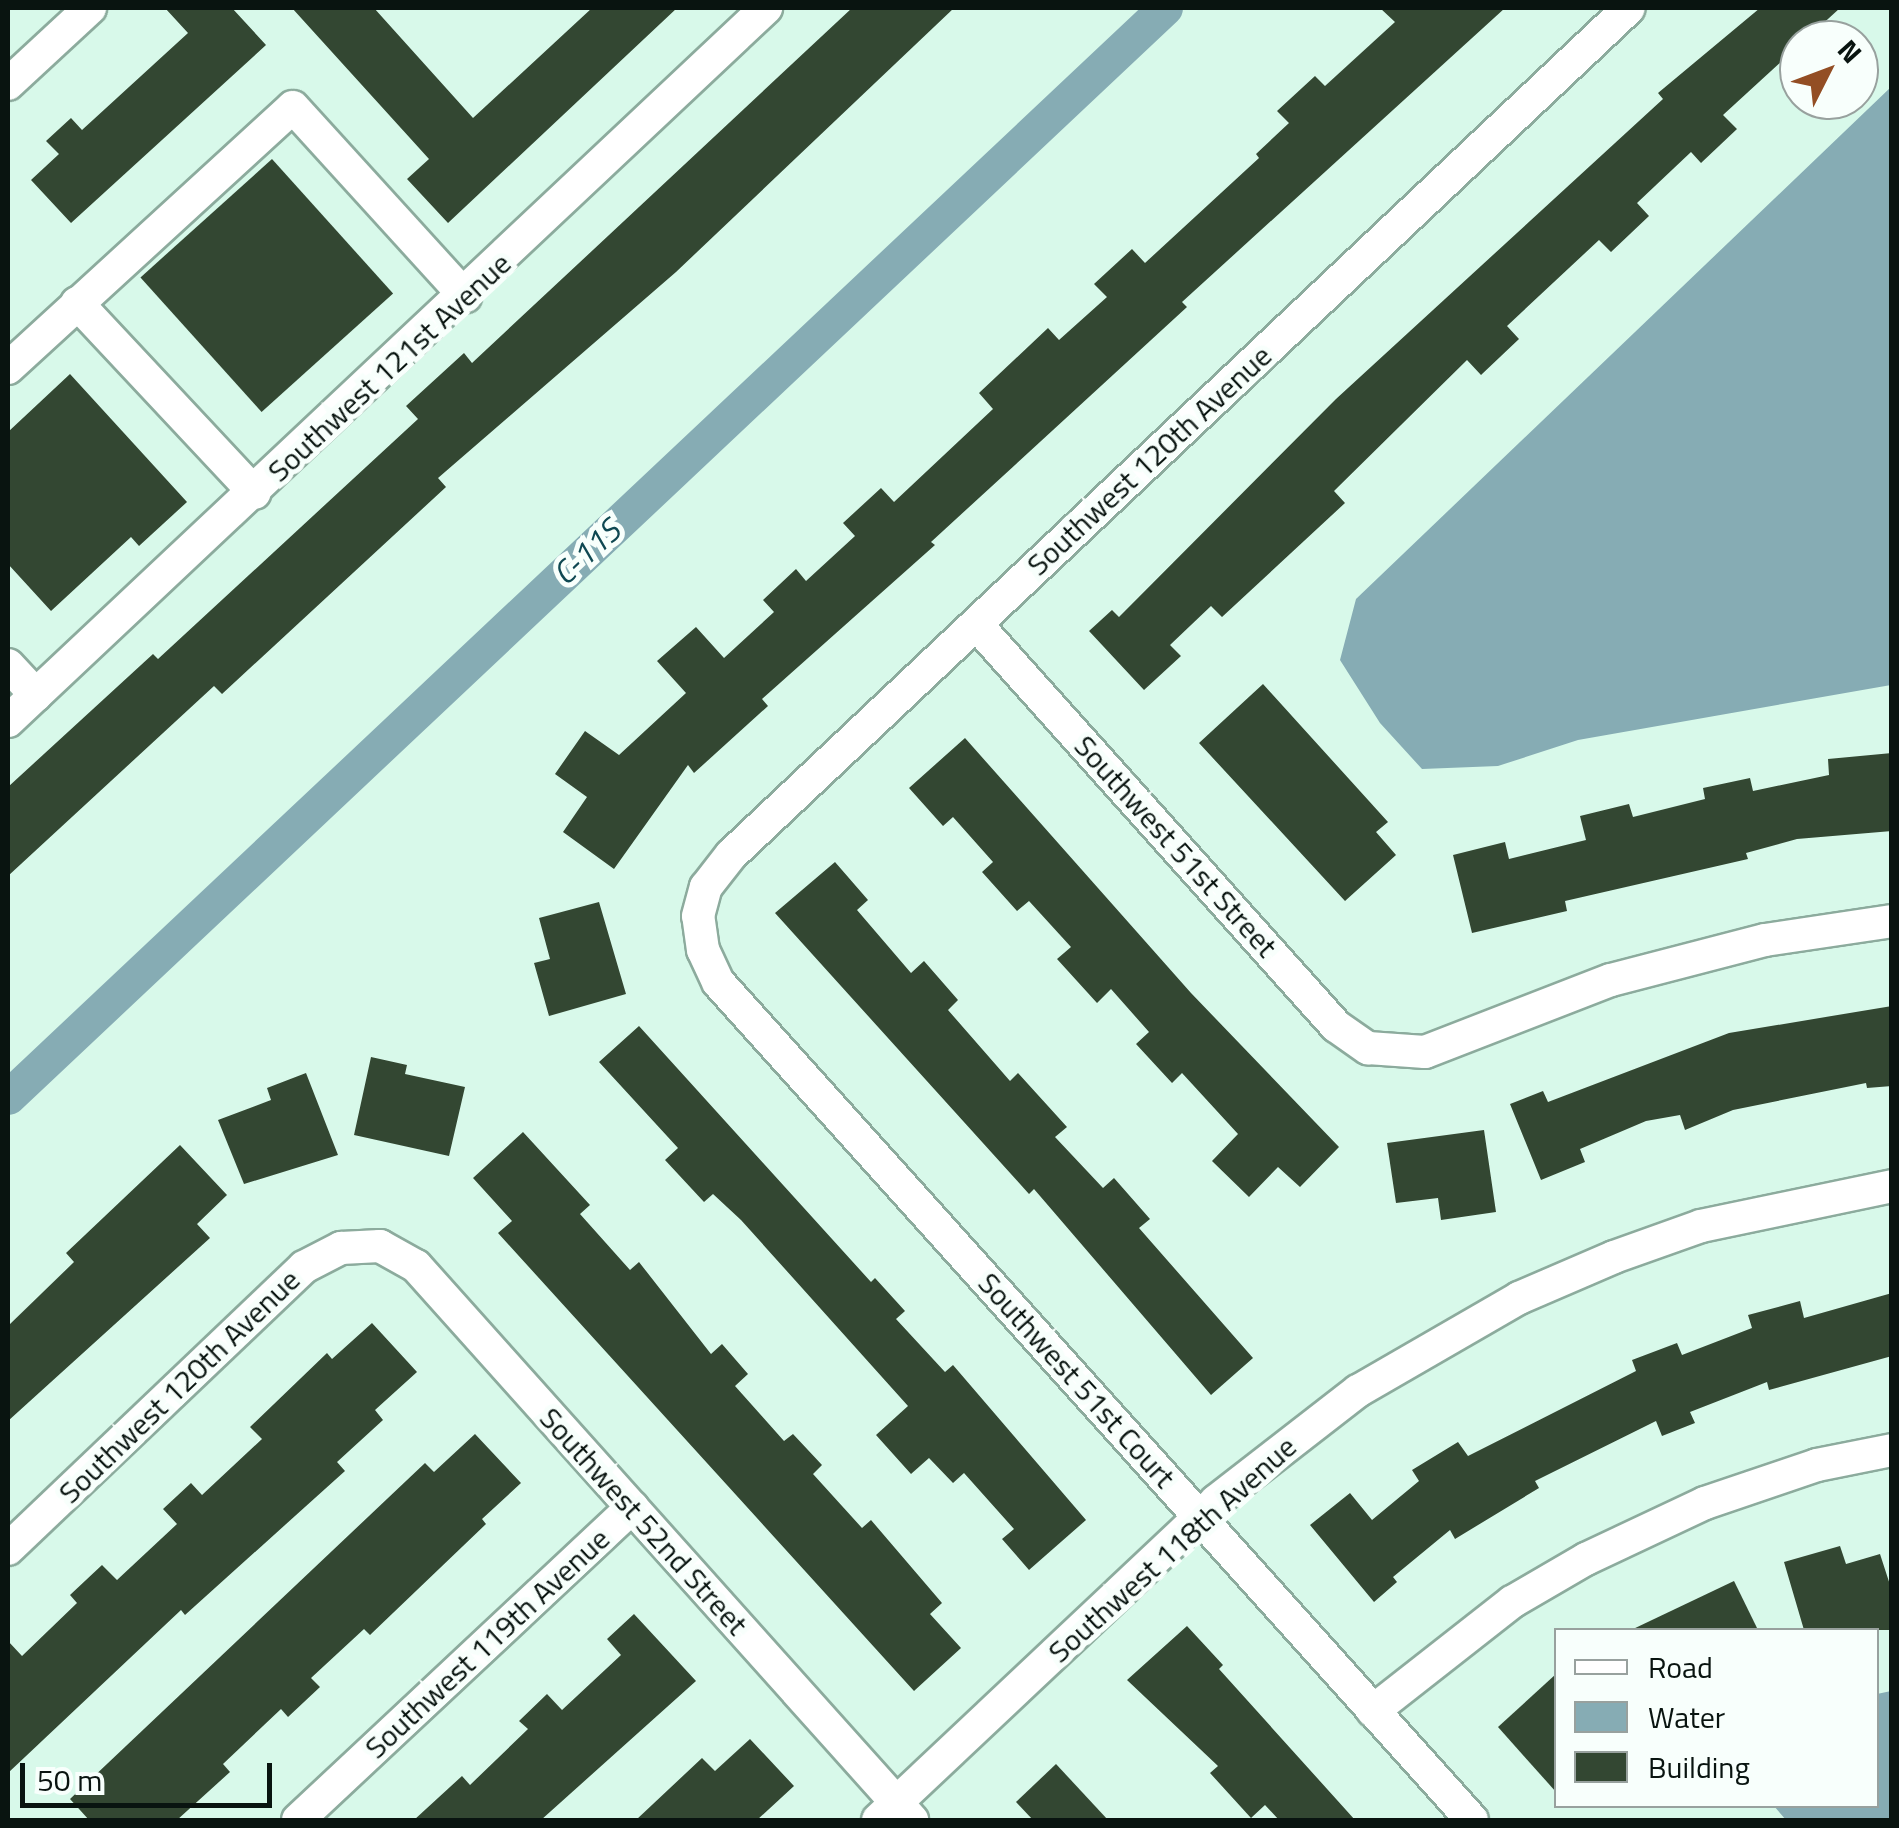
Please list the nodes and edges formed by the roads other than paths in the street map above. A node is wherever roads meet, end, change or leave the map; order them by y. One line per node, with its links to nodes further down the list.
1 (90, 8): 4 (street)
2 (766, 8): 5 (street, Southwest 121st Avenue)
3 (1629, 8): 9 (street, Southwest 120th Avenue)
4 (8, 84)
5 (466, 296): 6 (street); 8 (street, Southwest 121st Avenue)
6 (77, 303): 7 (street); 8 (street)
7 (8, 368)
8 (255, 493): 11 (street, Southwest 121st Avenue)
9 (976, 624): 13 (street, Southwest 51st Street); 14 (street, Southwest 120th Avenue)
10 (8, 665): 11 (street)
11 (36, 695): 12 (street, Southwest 121st Avenue)
12 (8, 721)
13 (1892, 921)
14 (698, 930): 19 (street, Southwest 51st Court)
15 (1892, 1186): 19 (street, Southwest 118th Avenue)
16 (362, 1244): 18 (street, Southwest 52nd Street); 20 (street, Southwest 120th Avenue)
17 (1892, 1450): 21 (street)
18 (632, 1507): 22 (street, Southwest 52nd Street); 23 (street, Southwest 119th Avenue)
19 (1199, 1517): 21 (street, Southwest 51st Court); 22 (street, Southwest 118th Avenue)
20 (8, 1549)
21 (1373, 1710): 24 (street, Southwest 51st Court)
22 (895, 1815)
23 (298, 1820)
24 (1472, 1820)

